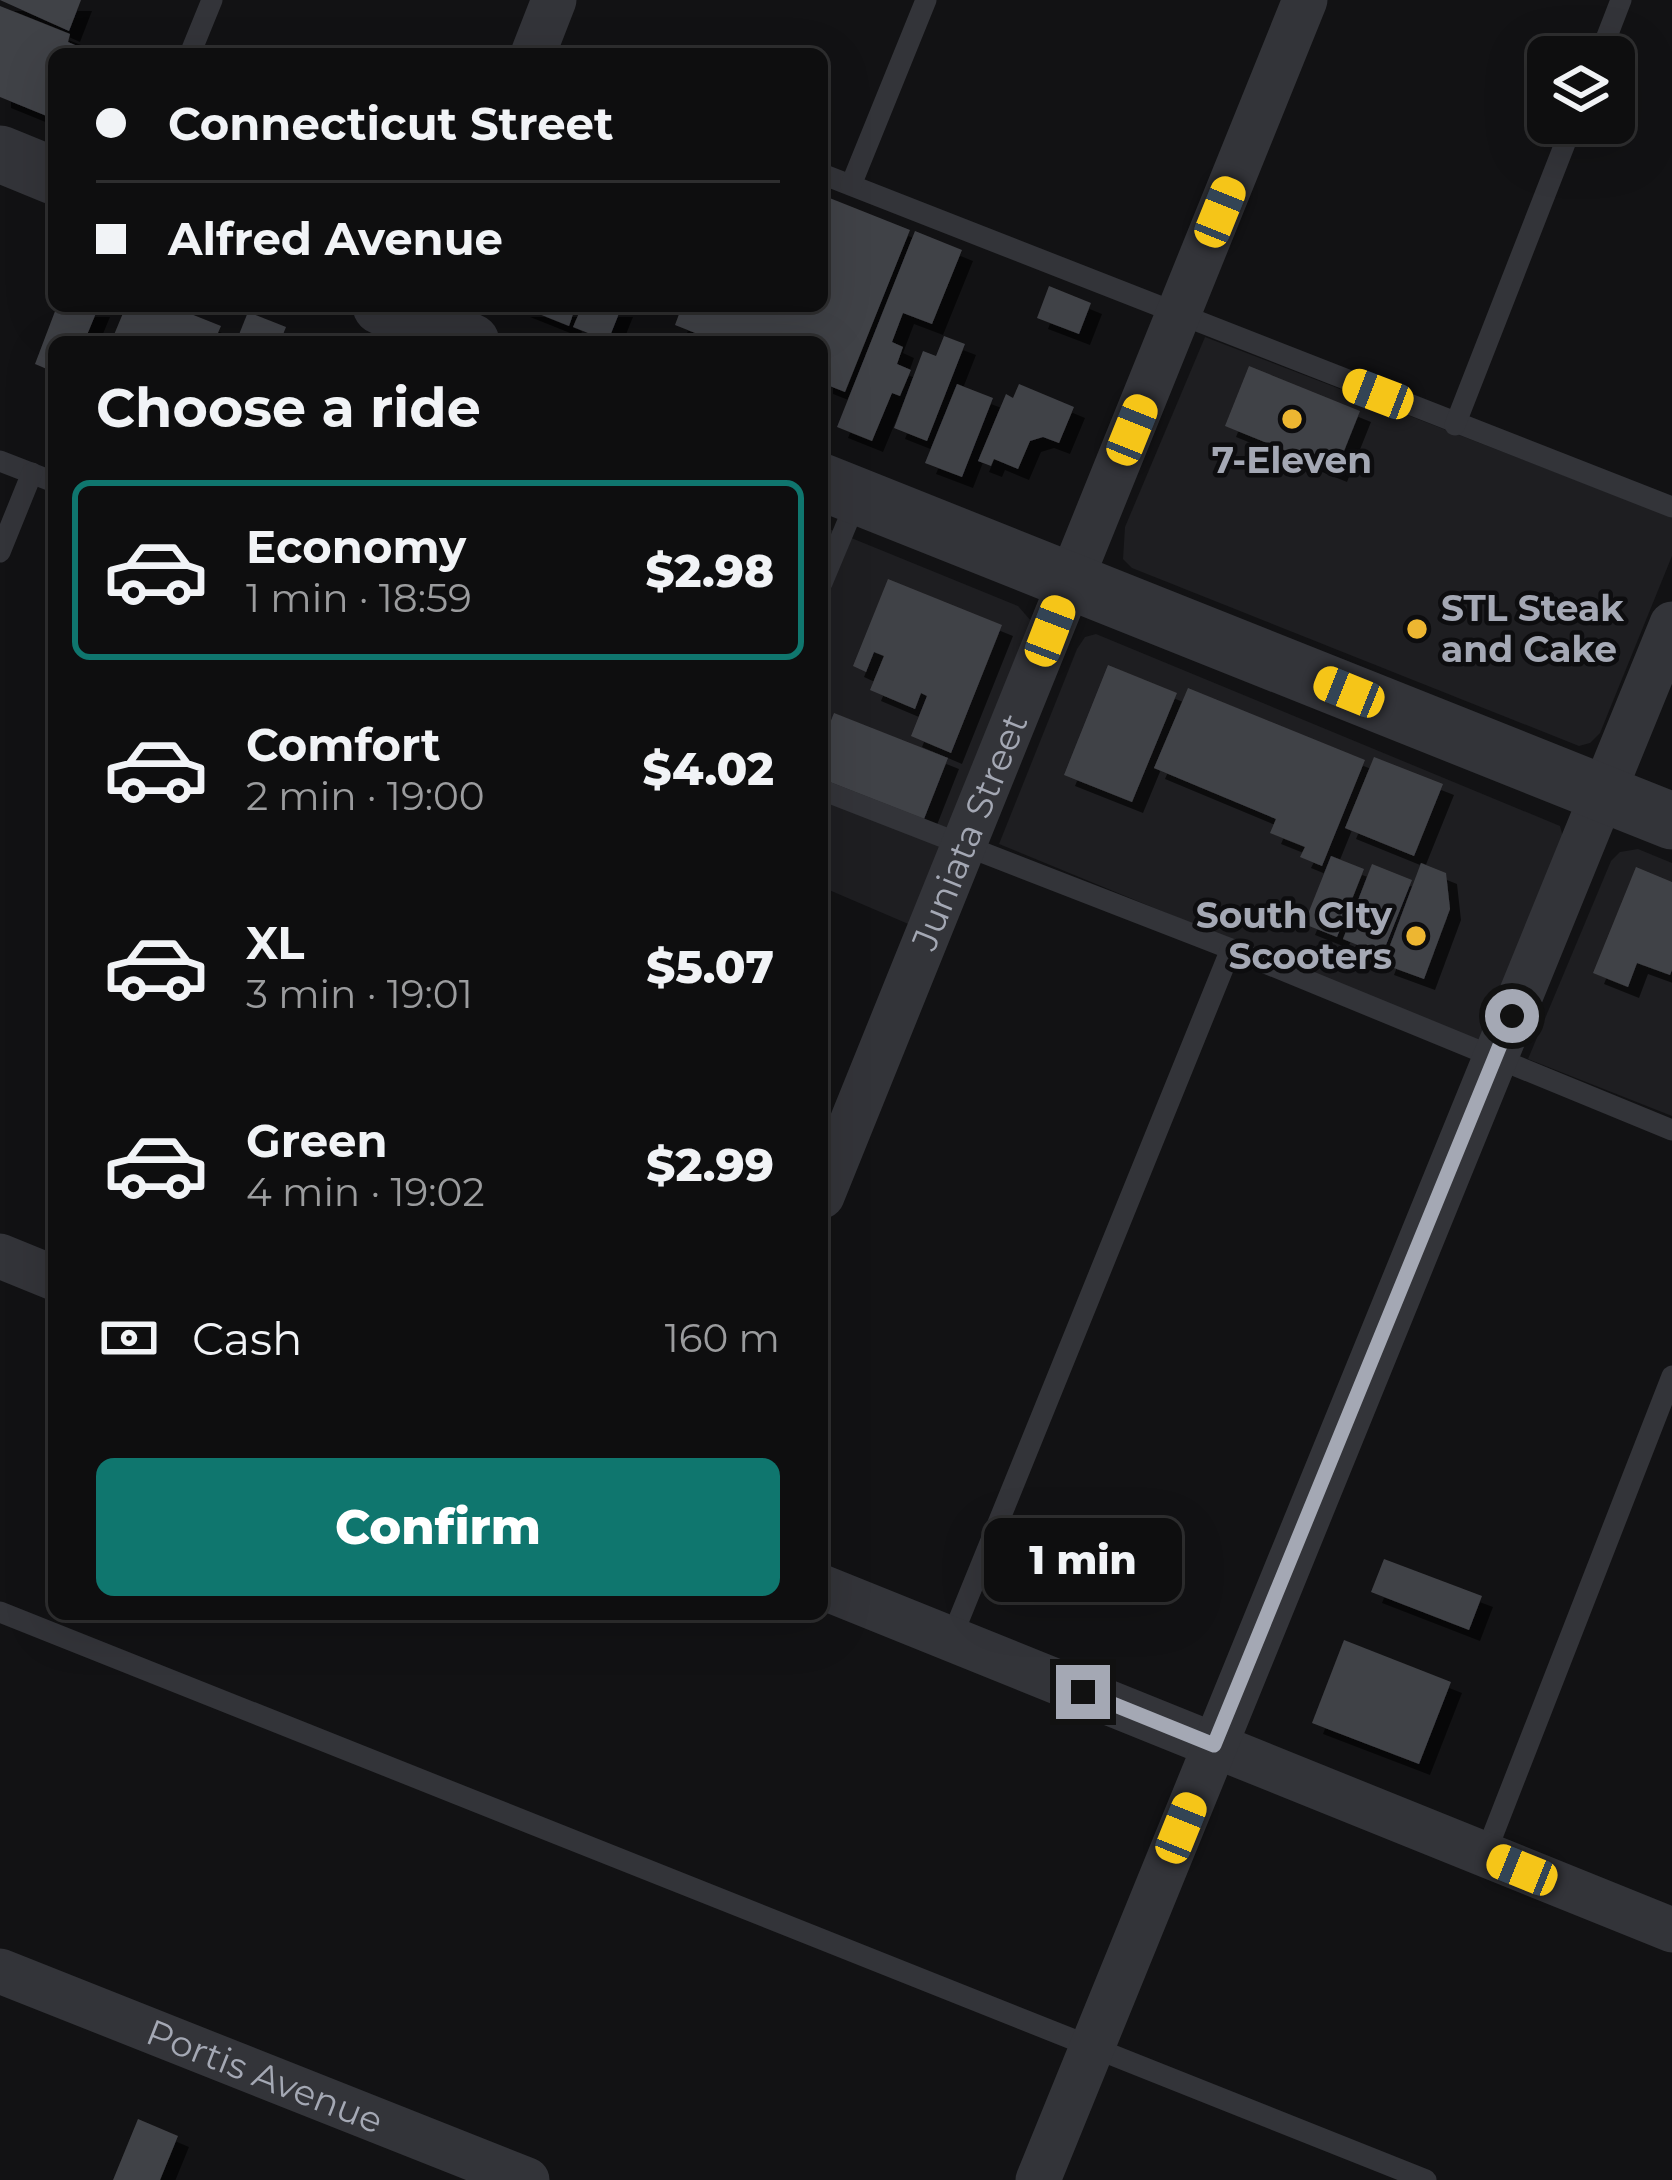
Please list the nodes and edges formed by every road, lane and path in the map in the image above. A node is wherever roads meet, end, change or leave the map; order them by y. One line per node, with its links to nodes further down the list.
1 (212, 0): 7 (lane)
2 (554, 0): 8 (street)
3 (926, 0): 13 (lane)
4 (1305, 0): 14 (street, Juniata Street)
5 (1621, 0): 6 (lane)
6 (1606, 36)
7 (192, 48)
8 (535, 48)
9 (1565, 144): 15 (lane)
10 (0, 154): 11 (street)
11 (48, 174)
12 (828, 176): 13 (lane)
13 (851, 185): 14 (lane)
14 (1178, 317): 15 (lane); 23 (street, Juniata Street)
15 (1455, 424): 20 (lane)
16 (0, 461): 17 (lane)
17 (32, 473): 18 (lane); 21 (lane)
18 (48, 480)
19 (840, 489): 22 (lane); 23 (street)
20 (1672, 507)
21 (0, 552)
22 (828, 552)
23 (1070, 581): 26 (street); 28 (street, Juniata Street)
24 (1672, 624): 26 (street)
25 (828, 792): 28 (lane)
26 (1603, 794): 27 (street); 30 (street)
27 (1672, 821)
28 (966, 846): 29 (lane); 32 (street, Juniata Street)
29 (1231, 950): 30 (lane); 38 (lane)
30 (1494, 1060): 31 (lane); 39 (street)
31 (1672, 1130)
32 (828, 1181)
33 (0, 1256): 34 (street)
34 (48, 1276)
35 (1672, 1376): 40 (lane)
36 (828, 1589): 38 (street)
37 (0, 1612): 43 (lane)
38 (951, 1639): 39 (street)
39 (1214, 1745): 40 (street); 43 (street)
40 (1484, 1855): 41 (street)
41 (1672, 1930)
42 (0, 1971): 44 (street, Portis Avenue)
43 (1090, 2049): 45 (street); 46 (lane)
44 (527, 2180)
45 (1037, 2180)
46 (1426, 2180)

